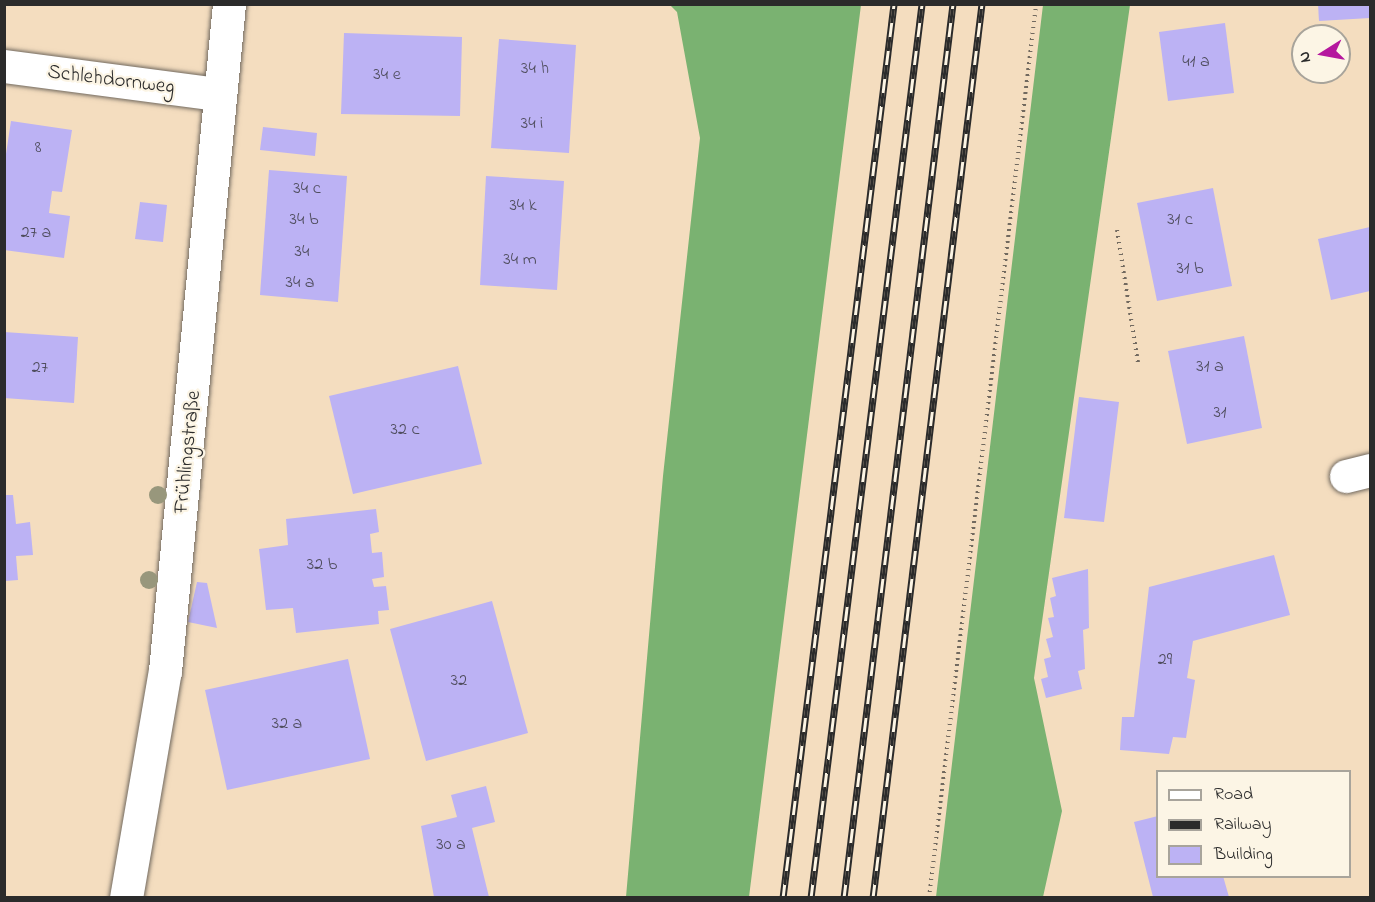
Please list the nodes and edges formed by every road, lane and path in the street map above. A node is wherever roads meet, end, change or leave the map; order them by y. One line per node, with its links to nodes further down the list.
1 (229, 4): 4 (street, Frühlingstraße)
2 (1035, 4): 8 (path)
3 (4, 66): 4 (street, Schlehdornweg)
4 (218, 94): 7 (street, Frühlingstraße)
5 (1117, 230): 6 (path)
6 (1138, 362)
7 (126, 897)
8 (929, 897)

